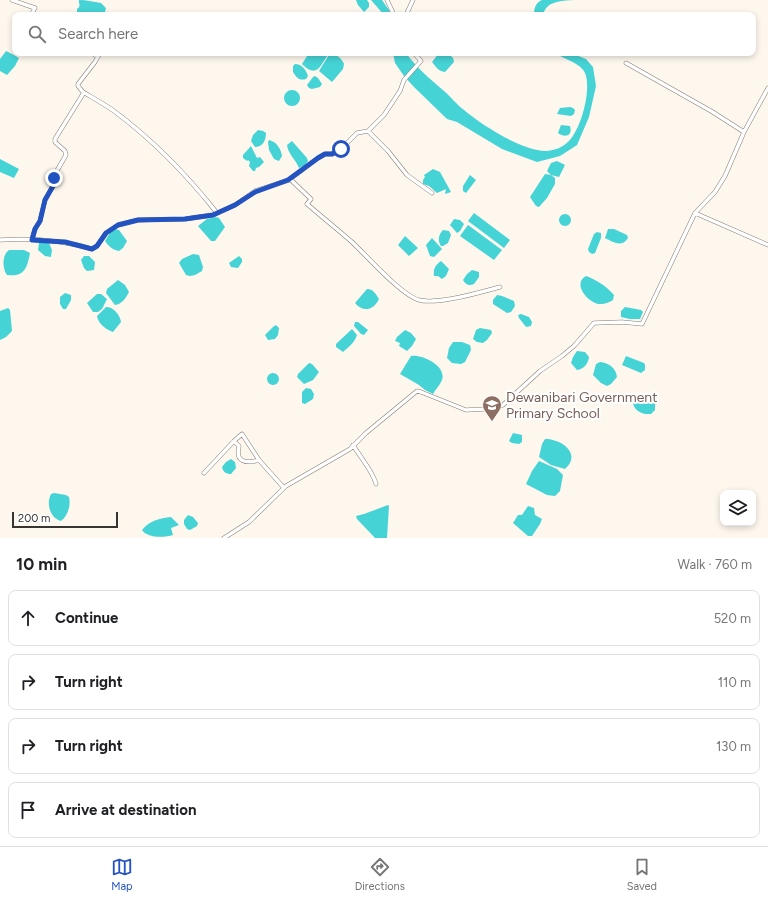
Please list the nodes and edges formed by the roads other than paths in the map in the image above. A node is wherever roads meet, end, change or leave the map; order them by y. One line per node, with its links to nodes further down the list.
1 (12, 0): 4 (street)
2 (387, 0): 5 (street)
3 (413, 0): 6 (street)
4 (32, 12)
5 (393, 12)
6 (407, 12)
7 (98, 56): 11 (street)
8 (417, 56): 12 (street)
9 (626, 63): 13 (street)
10 (768, 88): 13 (street)
11 (83, 92): 16 (street); 19 (street)
12 (368, 131): 14 (street); 15 (street)
13 (744, 132): 17 (street)
14 (290, 179): 16 (street); 21 (street)
15 (432, 193)
16 (217, 213): 19 (street)
17 (695, 214): 20 (street); 23 (street)
18 (0, 240): 19 (street)
19 (32, 240)
20 (768, 245)
21 (500, 287)
22 (234, 441): 24 (street); 24 (street); 25 (street)
23 (353, 446): 26 (street); 27 (street)
24 (259, 460): 27 (street)
25 (204, 473)
26 (376, 484)
27 (284, 488): 28 (street)
28 (224, 538)

